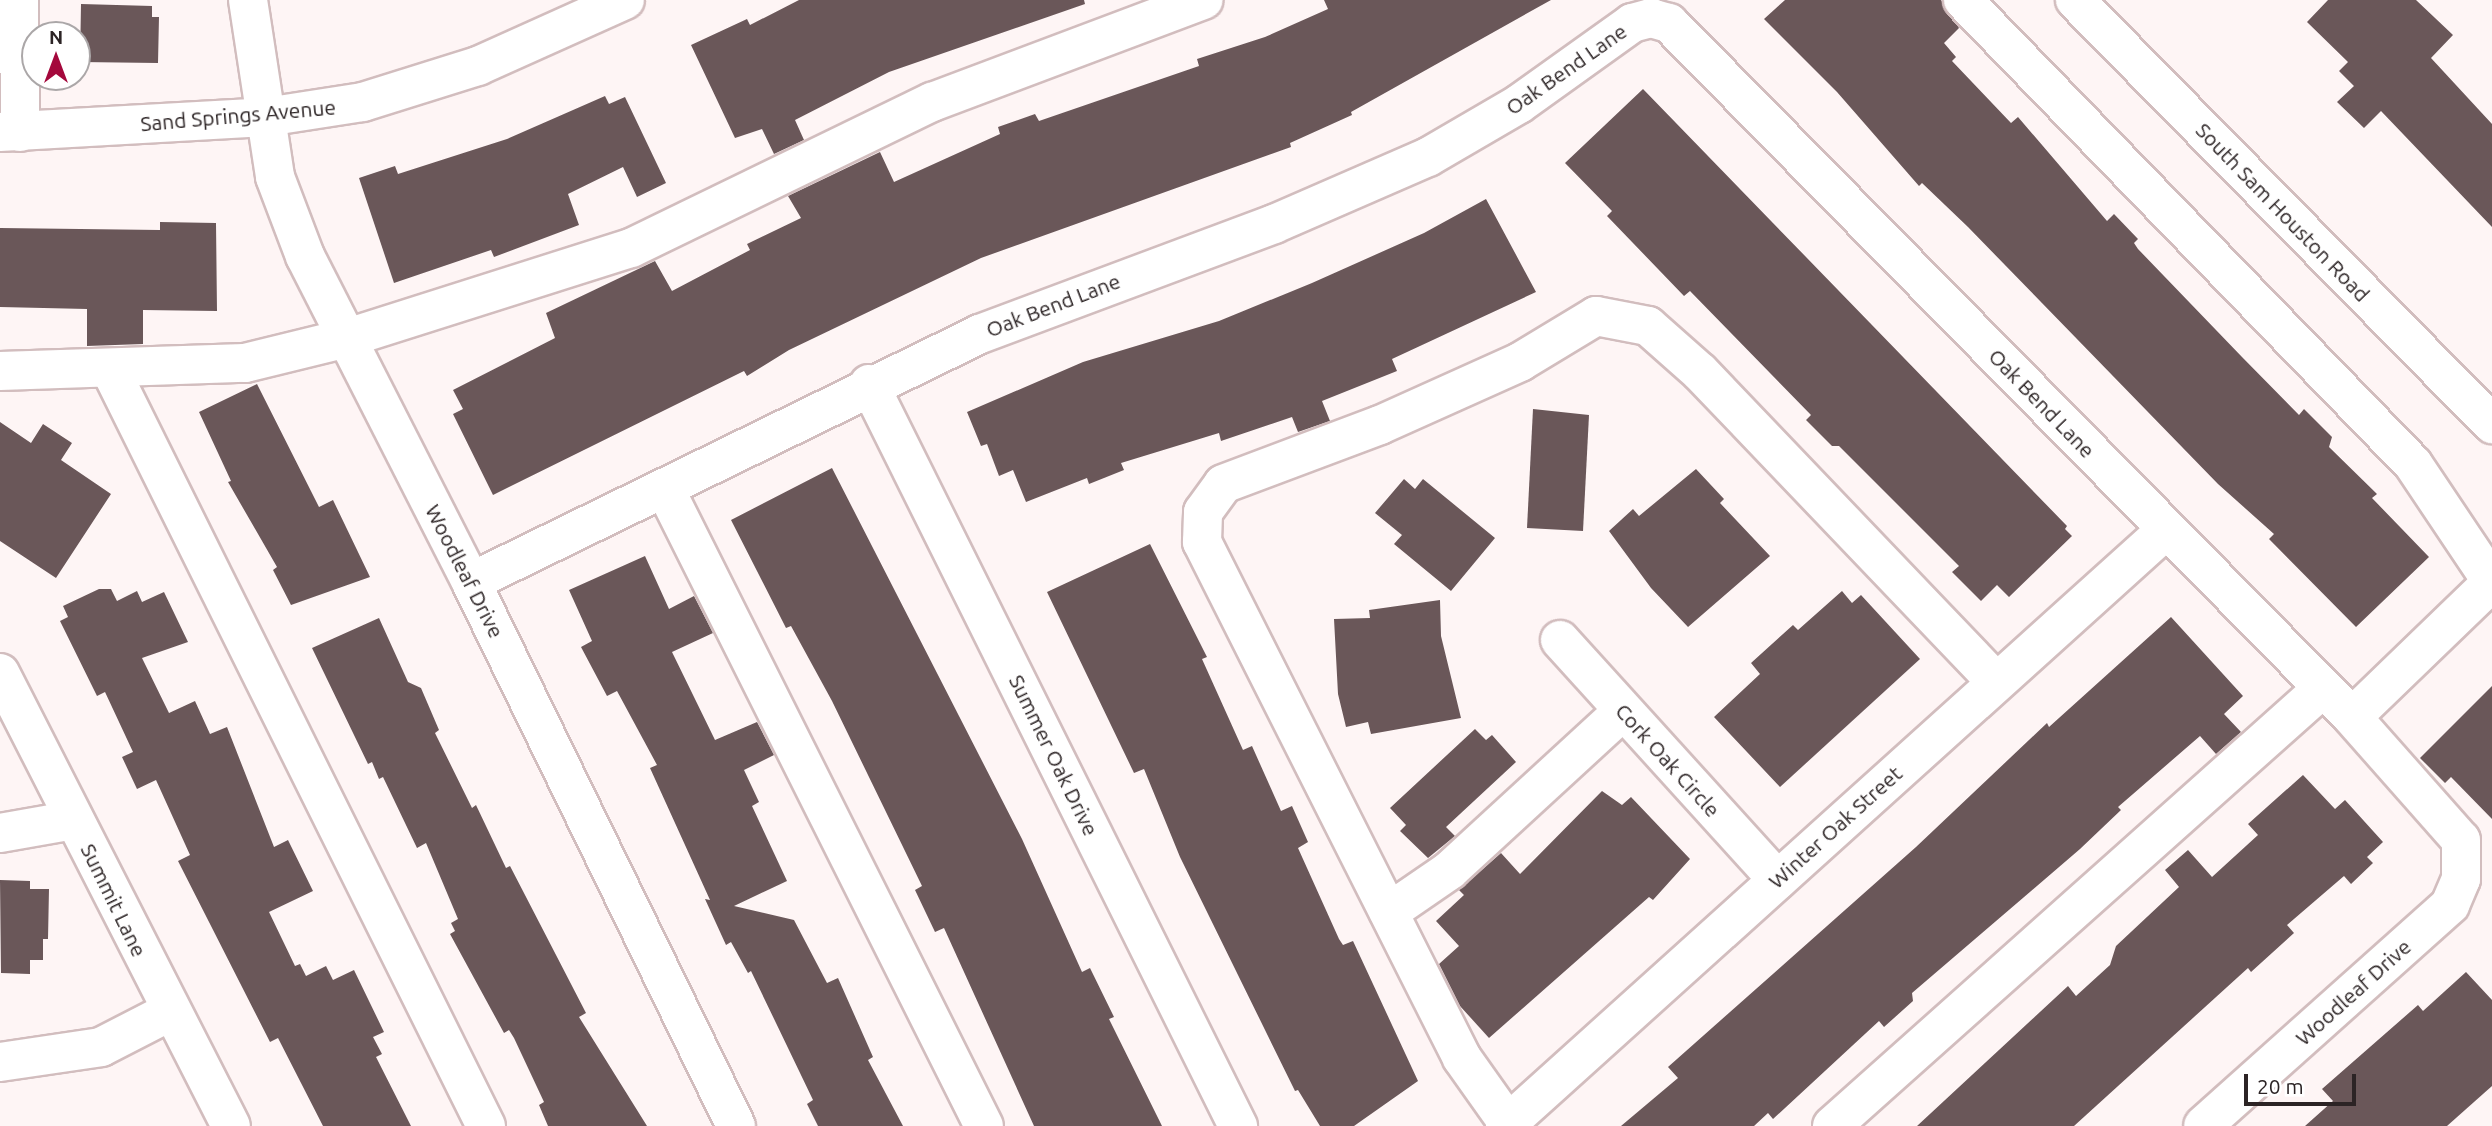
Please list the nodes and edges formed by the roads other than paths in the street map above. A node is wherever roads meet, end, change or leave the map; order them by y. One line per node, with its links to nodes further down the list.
1 (19, 0): 9 (street)
2 (248, 0): 8 (street, Woodleaf Drive)
3 (625, 0): 8 (street, Sand Springs Avenue)
4 (1204, 0): 10 (street)
5 (1963, 0): 18 (street)
6 (2075, 0): 14 (street, South Sam Houston Road)
7 (1648, 9): 13 (street, Oak Bend Lane); 16 (street, Oak Bend Lane)
8 (266, 117): 9 (street, Sand Springs Avenue); 10 (street, Woodleaf Drive)
9 (10, 132)
10 (347, 338): 12 (street); 17 (street, Woodleaf Drive)
11 (0, 371): 12 (street)
12 (111, 371): 34 (street)
13 (869, 384): 15 (street, Oak Bend Lane); 37 (street, Summer Oak Drive)
14 (2492, 425)
15 (666, 489): 17 (street, Oak Bend Lane); 36 (street)
16 (2166, 530): 21 (street, Winter Oak Street); 22 (street, Oak Bend Lane)
17 (471, 582): 35 (street, Woodleaf Drive)
18 (2492, 582): 24 (street)
19 (1560, 640): 23 (street, Cork Oak Circle)
20 (0, 673): 25 (street, Summit Lane)
21 (1995, 681): 28 (street, Winter Oak Street); 29 (street)
22 (2323, 688): 24 (street, Oak Bend Lane); 38 (street)
23 (1623, 711): 28 (street, Cork Oak Circle); 29 (street)
24 (2352, 717): 27 (street, Oak Bend Lane)
25 (74, 820): 26 (street); 30 (street, Summit Lane)
26 (0, 833)
27 (2461, 879): 39 (street, Woodleaf Drive)
28 (1777, 880): 32 (street, Winter Oak Street)
29 (1389, 912): 32 (street)
30 (169, 1012): 31 (street); 33 (street, Summit Lane)
31 (0, 1062)
32 (1507, 1125)
33 (231, 1126)
34 (485, 1126)
35 (736, 1126)
36 (984, 1126)
37 (1238, 1126)
38 (1832, 1126)
39 (2203, 1126)

